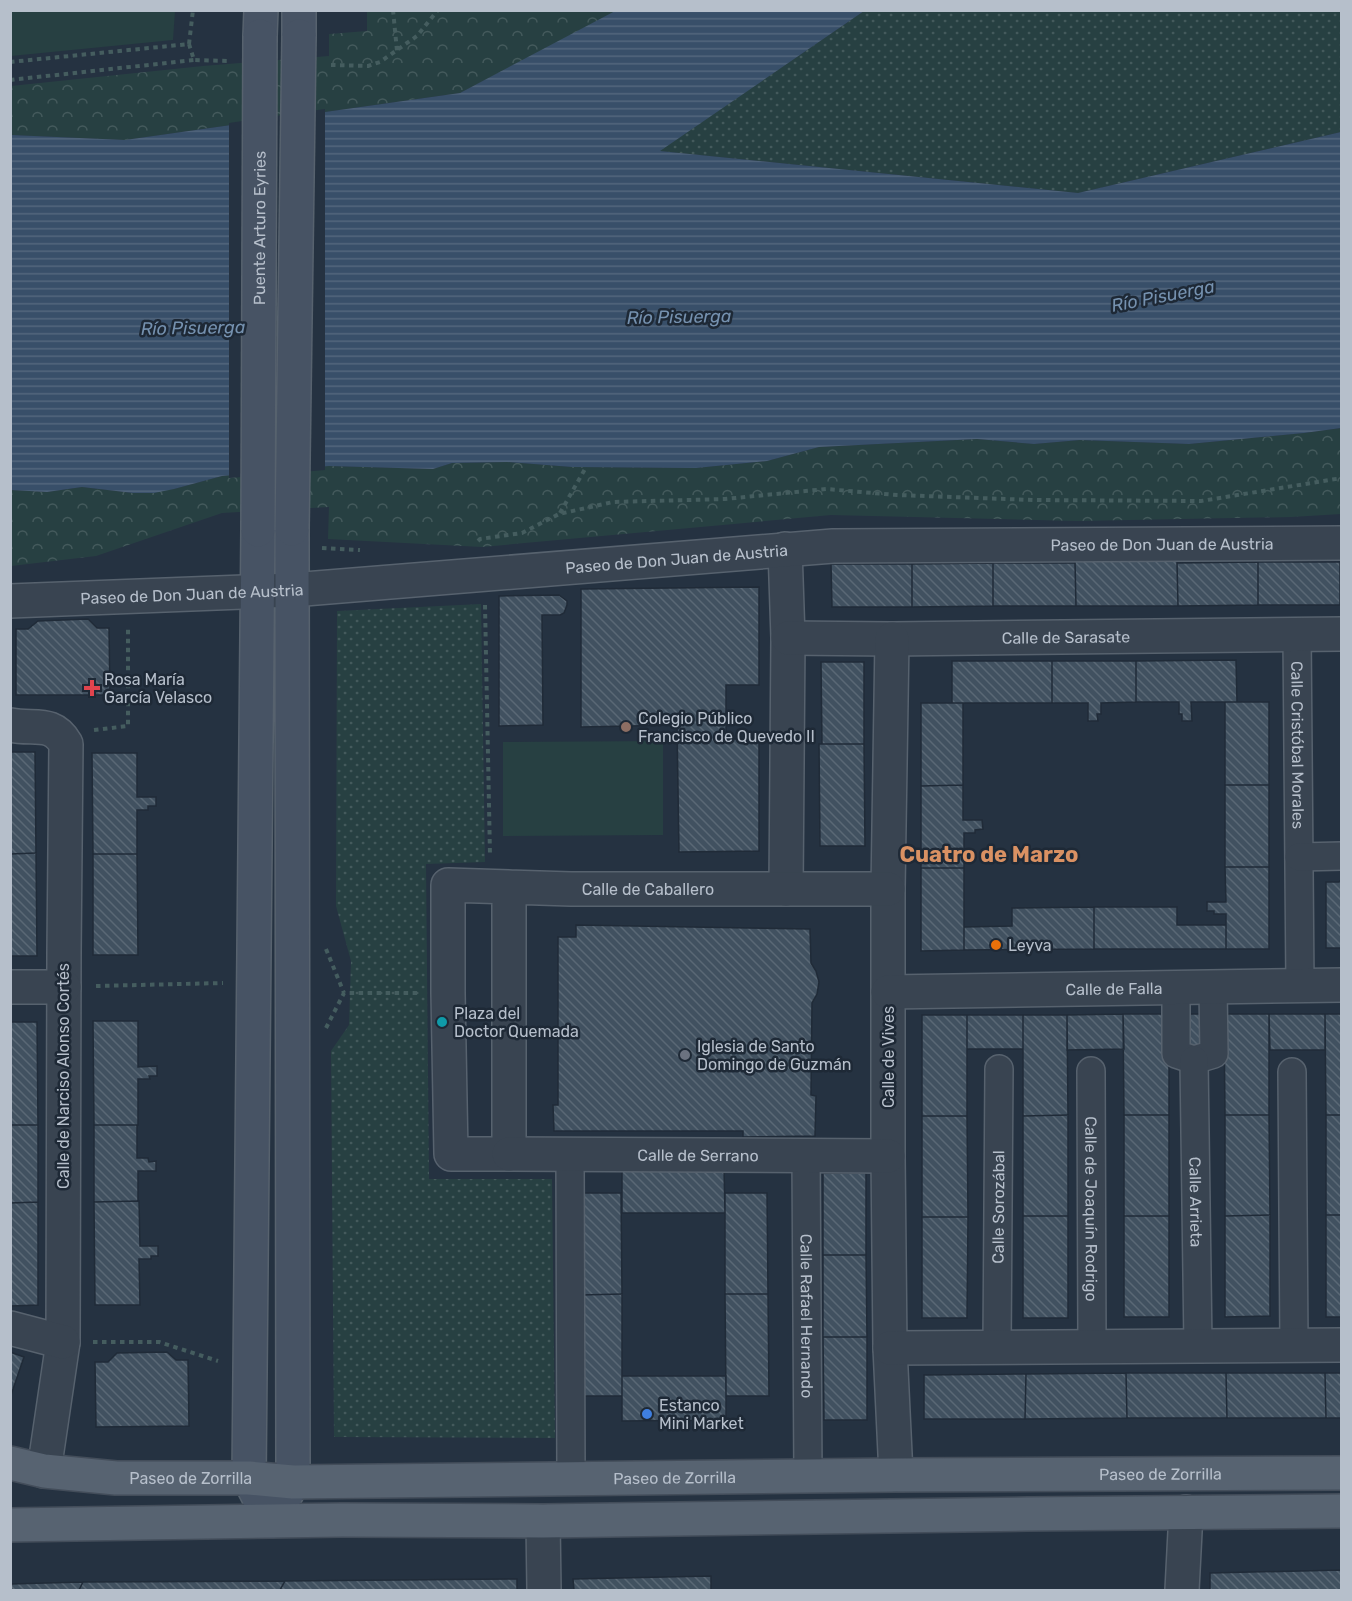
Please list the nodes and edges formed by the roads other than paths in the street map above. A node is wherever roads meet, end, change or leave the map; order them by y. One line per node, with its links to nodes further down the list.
1 (261, 23): 6 (main road, Puente Arturo Eyries, bridge)
2 (299, 23): 5 (main road, bridge)
3 (1341, 543): 4 (street, Paseo de Don Juan de Austria)
4 (785, 549): 5 (street, Paseo de Don Juan de Austria); 10 (street)
5 (292, 590): 6 (street, Paseo de Don Juan de Austria); 48 (main road)
6 (258, 592): 7 (street, Paseo de Don Juan de Austria); 46 (main road)
7 (10, 601)
8 (1297, 634): 9 (street, Calle de Sarasate); 11 (street, Calle de Sarasate); 14 (street, Calle Cristóbal Morales)
9 (1341, 634)
10 (788, 638): 11 (street, Calle de Sarasate); 16 (street)
11 (892, 639): 17 (street, Calle de Vives)
12 (10, 725): 21 (street, Calle de Narciso Alonso Cortés)
13 (1341, 856): 14 (street)
14 (1299, 857): 18 (street, Calle Cristóbal Morales)
15 (500, 886): 16 (street, Calle de Caballero); 29 (street); 29 (street)
16 (786, 889): 17 (street, Calle de Caballero)
17 (888, 889): 24 (street, Calle de Vives)
18 (1300, 985): 19 (street, Calle de Falla); 23 (street, Calle de Falla)
19 (1341, 985)
20 (10, 987): 21 (street)
21 (64, 987): 34 (street, Calle de Narciso Alonso Cortés)
22 (1176, 987): 23 (street, Calle de Falla); 24 (street, Calle de Falla); 25 (street)
23 (1213, 987): 25 (street)
24 (888, 993): 32 (street, Calle de Vives)
25 (1194, 1060): 37 (street, Calle Arrieta)
26 (999, 1069): 39 (street, Calle Sorozábal)
27 (1091, 1071): 36 (street, Calle de Joaquín Rodrigo)
28 (1292, 1072): 38 (street)
29 (509, 1155): 30 (street, Calle de Serrano)
30 (570, 1155): 31 (street, Calle de Serrano); 47 (street)
31 (806, 1156): 32 (street, Calle de Serrano); 45 (street, Calle Rafael Hernando)
32 (888, 1156): 40 (street, Calle de Vives)
33 (10, 1328): 34 (street)
34 (63, 1342): 42 (street, Calle de Narciso Alonso Cortés)
35 (1341, 1345): 38 (street)
36 (1092, 1346): 37 (street); 39 (street)
37 (1198, 1346): 38 (street)
38 (1294, 1346)
39 (997, 1347): 40 (street)
40 (890, 1348): 44 (street, Calle de Vives)
41 (10, 1463): 42 (main road, Paseo de Zorrilla)
42 (44, 1471): 46 (main road, Paseo de Zorrilla)
43 (1341, 1473): 44 (main road, Paseo de Zorrilla)
44 (896, 1474): 45 (main road, Paseo de Zorrilla)
45 (808, 1476): 47 (main road, Paseo de Zorrilla)
46 (249, 1478): 48 (main road, Paseo de Zorrilla); 51 (main road)
47 (571, 1479): 48 (main road, Paseo de Zorrilla)
48 (293, 1482): 51 (main road)
49 (1341, 1511): 50 (main road)
50 (1186, 1512): 52 (main road); 55 (street)
51 (271, 1521): 52 (main road); 53 (main road)
52 (543, 1521): 54 (street)
53 (10, 1525)
54 (544, 1590)
55 (1182, 1590)

